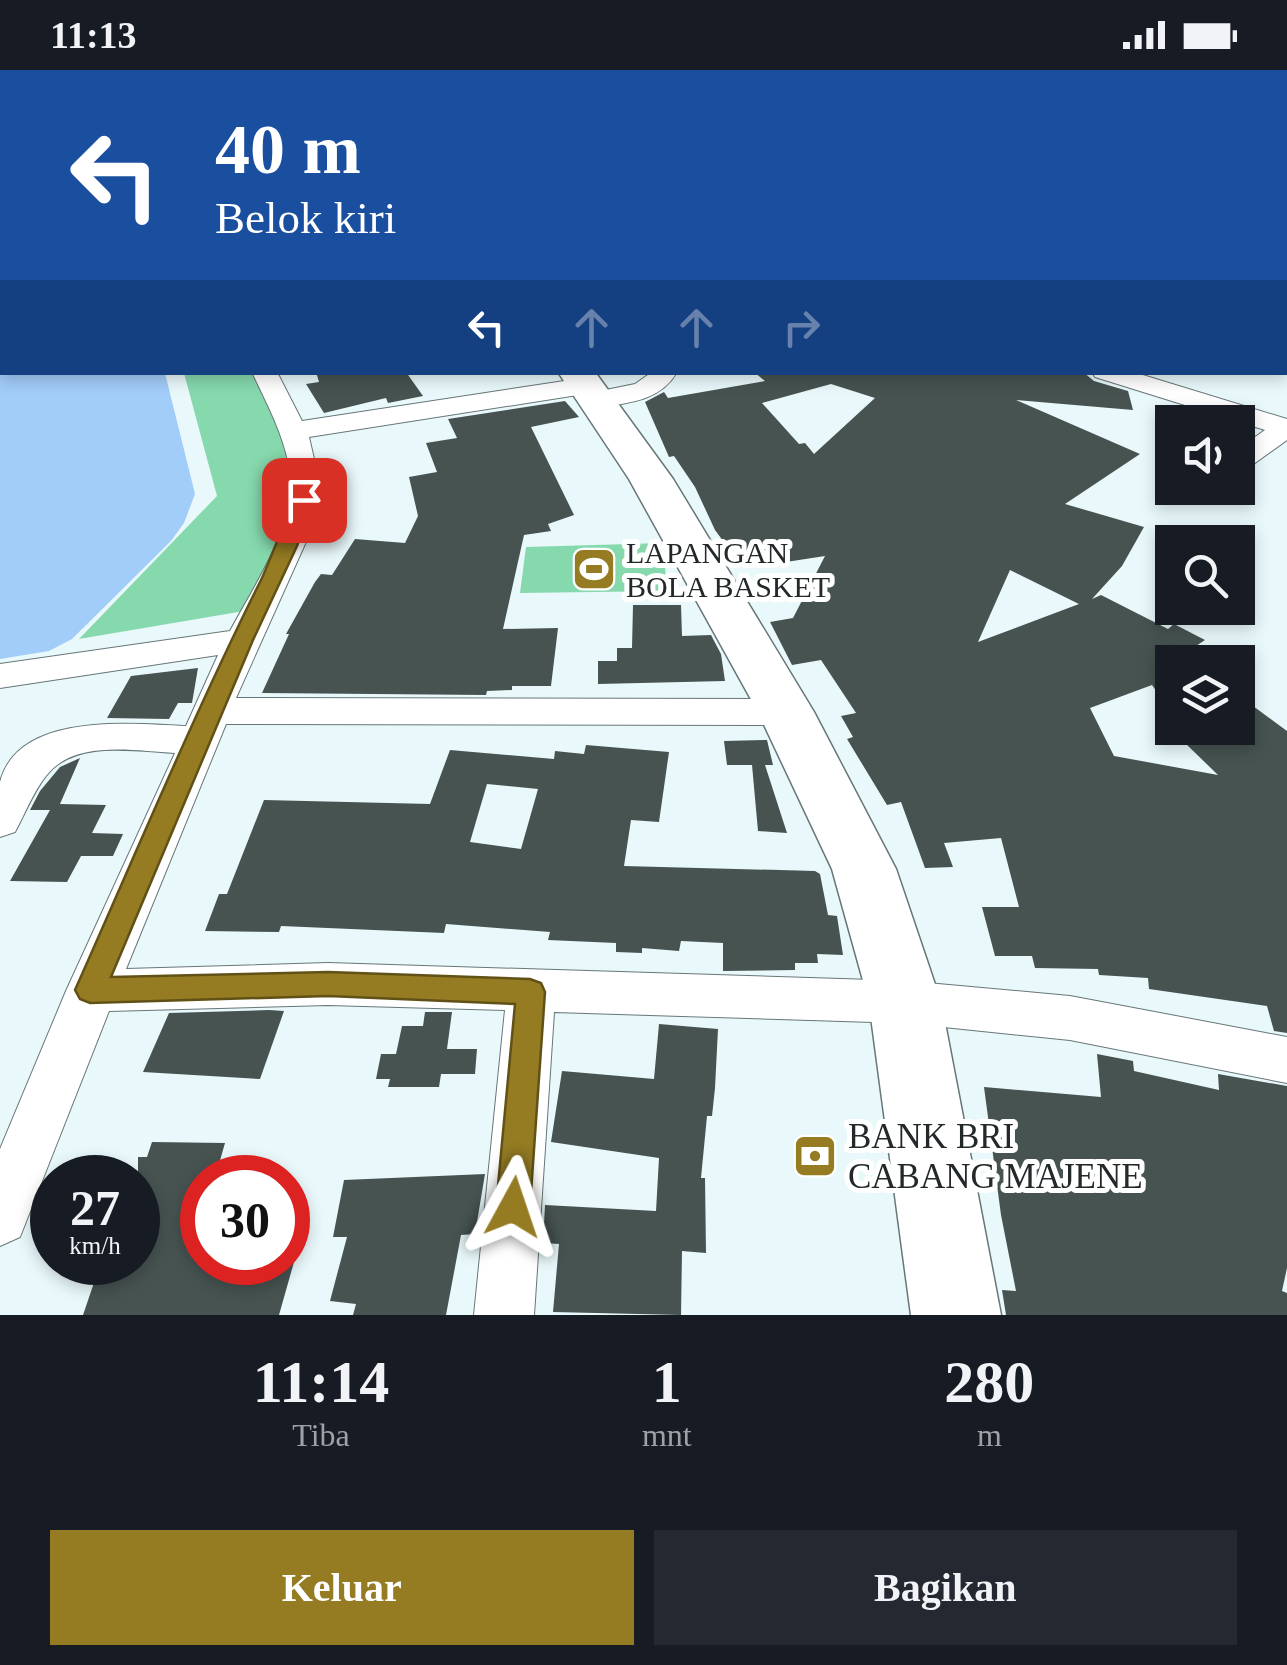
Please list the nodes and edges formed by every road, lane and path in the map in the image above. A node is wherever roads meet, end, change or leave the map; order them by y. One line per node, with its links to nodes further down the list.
1 (265, 375): 6 (street)
2 (665, 375): 4 (street)
3 (1114, 375): 5 (street)
4 (585, 386): 6 (street); 10 (highway)
5 (1286, 428): 7 (street)
6 (293, 431): 8 (street)
7 (1255, 450)
8 (242, 640): 9 (street); 11 (street)
9 (0, 676)
10 (786, 712): 11 (street); 15 (highway)
11 (207, 725): 12 (street); 13 (street)
12 (0, 821)
13 (90, 990): 14 (street); 17 (street)
14 (530, 992): 15 (street); 18 (street)
15 (904, 1002): 16 (street); 19 (highway)
16 (1287, 1060)
17 (0, 1216)
18 (504, 1315)
19 (956, 1315)

